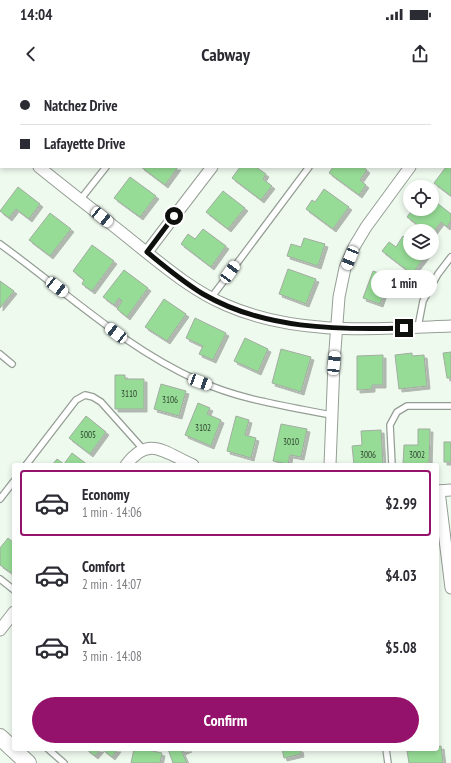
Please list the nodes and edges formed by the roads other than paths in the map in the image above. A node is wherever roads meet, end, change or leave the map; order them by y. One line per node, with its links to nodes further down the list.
1 (40, 168): 6 (street)
2 (105, 168): 6 (lane)
3 (211, 168): 8 (street)
4 (308, 168): 10 (lane)
5 (409, 168): 13 (street)
6 (80, 200): 8 (street)
7 (0, 244): 17 (lane)
8 (147, 252): 10 (street)
9 (451, 257): 12 (lane)
10 (211, 298): 13 (street)
11 (451, 326): 12 (street)
12 (418, 327): 13 (street)
13 (337, 328): 17 (street)
14 (0, 354): 15 (lane)
15 (12, 364)
16 (451, 406): 23 (lane)
17 (331, 415): 22 (street)
18 (143, 449): 19 (lane); 20 (street); 21 (street)
19 (28, 463)
20 (128, 463)
21 (189, 463)
22 (330, 463)
23 (392, 463)
24 (12, 484): 28 (lane)
25 (451, 490): 26 (street)
26 (439, 491)
27 (439, 498): 31 (street)
28 (0, 499)
29 (0, 579): 30 (lane)
30 (12, 588)
31 (451, 588)
32 (12, 615): 33 (street)
33 (0, 630)
34 (0, 737): 35 (main road)
35 (12, 748)
36 (15, 751): 39 (main road)
37 (50, 751): 40 (lane)
38 (386, 751): 41 (lane)
39 (28, 763)
40 (64, 763)
41 (388, 763)

